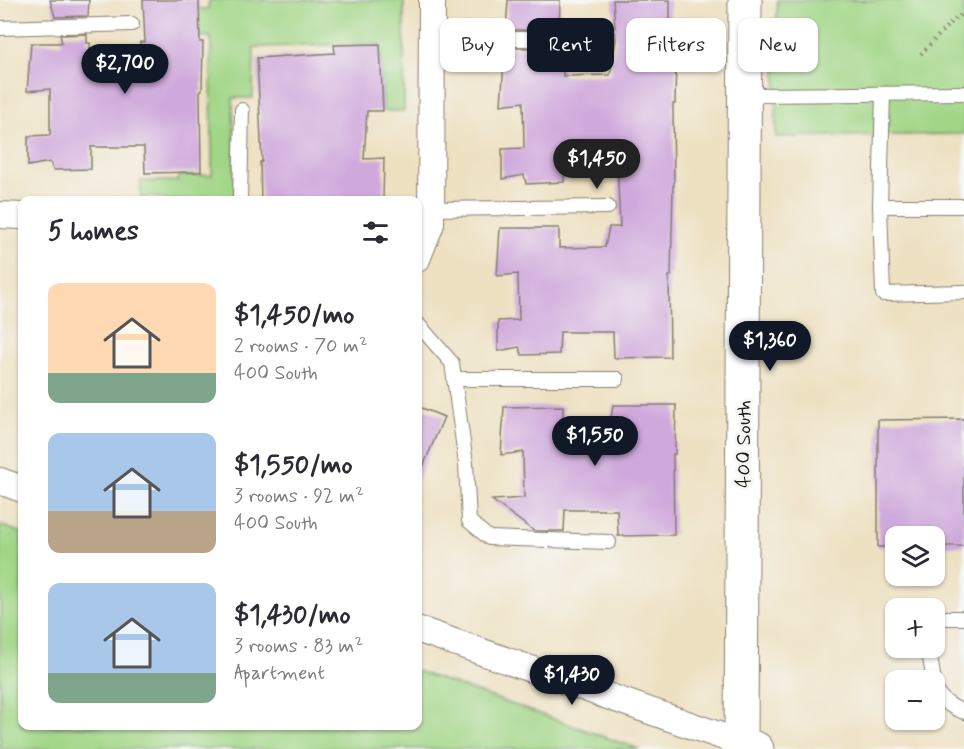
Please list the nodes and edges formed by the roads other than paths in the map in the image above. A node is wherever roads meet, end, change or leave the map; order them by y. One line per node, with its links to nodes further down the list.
1 (432, 0): 5 (street)
2 (745, 0): 9 (street, 400 South)
3 (132, 24): 4 (lane)
4 (0, 28)
5 (432, 39): 6 (lane); 15 (street)
6 (527, 39)
7 (964, 93): 8 (lane)
8 (883, 94): 9 (lane); 12 (lane)
9 (746, 95): 31 (street, 400 South)
10 (242, 110): 11 (lane)
11 (240, 196)
12 (880, 206): 13 (lane); 19 (lane)
13 (964, 206)
14 (608, 207): 15 (lane)
15 (431, 209): 18 (street)
16 (0, 215): 17 (street)
17 (18, 216)
18 (422, 246)
19 (964, 292)
20 (422, 329): 21 (lane)
21 (454, 379): 22 (lane); 25 (lane)
22 (617, 379)
23 (0, 481): 24 (street)
24 (18, 488)
25 (609, 542)
26 (945, 618): 27 (lane)
27 (964, 618)
28 (422, 630): 31 (street)
29 (945, 701): 30 (lane)
30 (964, 712)
31 (749, 746)

